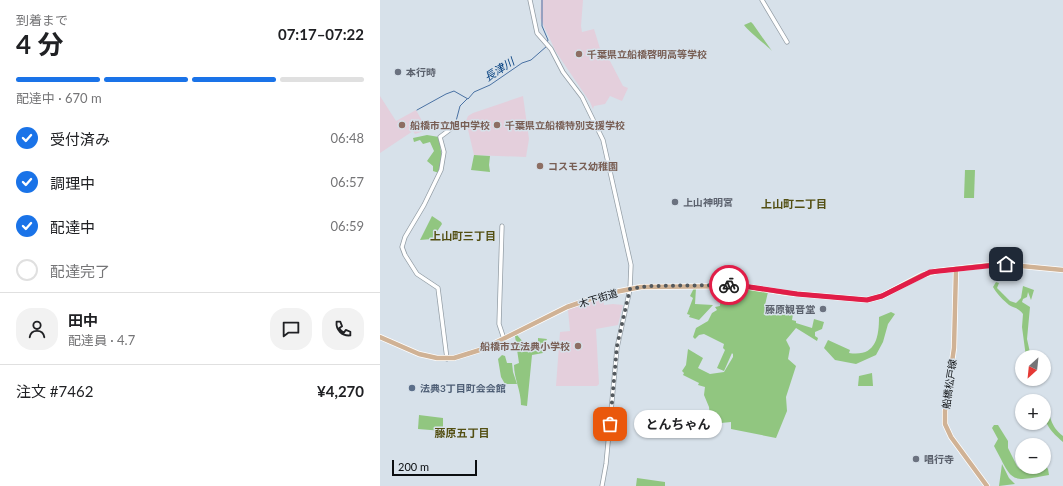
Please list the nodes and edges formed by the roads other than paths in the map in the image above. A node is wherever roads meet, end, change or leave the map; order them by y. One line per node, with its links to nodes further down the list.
1 (530, 0): 8 (street)
2 (762, 0): 3 (street)
3 (788, 42)
4 (465, 123): 11 (street)
5 (502, 226): 10 (street)
6 (956, 269): 7 (main road, 木下街道); 8 (main road, 木下街道); 13 (main road, 船橋松戸線)
7 (1063, 270)
8 (630, 289): 10 (main road, 木下街道); 12 (street)
9 (380, 337): 11 (main road, 木下街道)
10 (504, 339): 11 (main road, 木下街道)
11 (447, 359)
12 (602, 486)
13 (987, 486)

